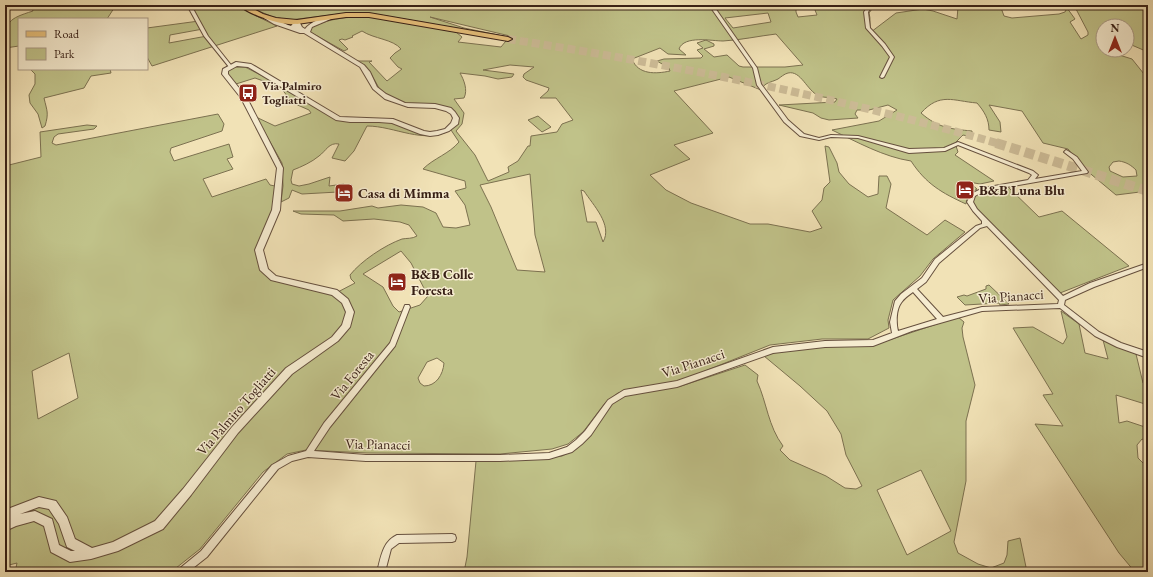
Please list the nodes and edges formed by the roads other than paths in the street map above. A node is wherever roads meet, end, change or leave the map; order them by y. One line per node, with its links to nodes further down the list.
1 (189, 5): 10 (street)
2 (242, 5): 5 (main road)
3 (711, 5): 13 (street)
4 (871, 5): 11 (street)
5 (266, 17): 7 (main road); 8 (street)
6 (331, 17): 7 (highway); 8 (street); 9 (highway)
7 (297, 22): 8 (street)
8 (307, 33): 10 (street)
9 (508, 39)
10 (230, 66): 26 (street, Via Palmiro Togliatti)
11 (882, 77)
12 (1066, 152): 13 (street)
13 (1030, 181): 14 (street)
14 (985, 220): 16 (street); 17 (street)
15 (1148, 265): 17 (street)
16 (913, 288): 19 (street); 20 (street)
17 (1062, 302): 19 (street, Via Pianacci); 21 (street, Via Pianacci)
18 (407, 307): 22 (street, Via Foresta)
19 (942, 320): 20 (street, Via Pianacci)
20 (895, 335): 22 (street, Via Pianacci)
21 (1148, 355)
22 (308, 454): 27 (street, Via Pianacci)
23 (5, 515): 26 (street)
24 (5, 526): 26 (street, Via Palmiro Togliatti)
25 (452, 538): 28 (street)
26 (91, 554)
27 (182, 572)
28 (381, 572)

